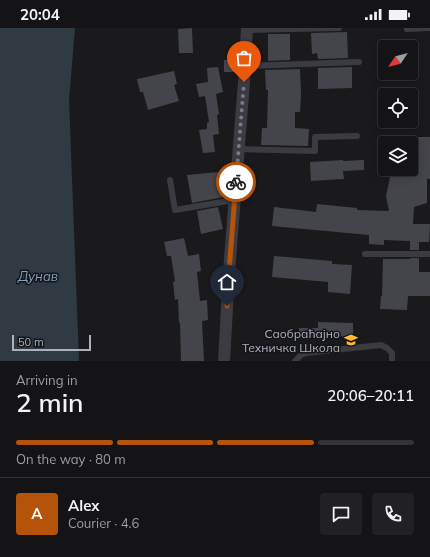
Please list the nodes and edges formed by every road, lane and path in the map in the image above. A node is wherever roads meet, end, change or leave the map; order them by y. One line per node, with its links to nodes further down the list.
1 (339, 28): 3 (lane)
2 (430, 28): 4 (lane)
3 (247, 29): 6 (street)
4 (407, 29)
5 (359, 62): 6 (lane)
6 (246, 66): 8 (street)
7 (357, 136): 8 (lane)
8 (239, 149): 10 (street)
9 (170, 180): 10 (lane)
10 (234, 200): 13 (street)
11 (365, 254): 12 (lane)
12 (430, 254)
13 (224, 361)
14 (295, 361): 15 (lane)
15 (392, 361)

